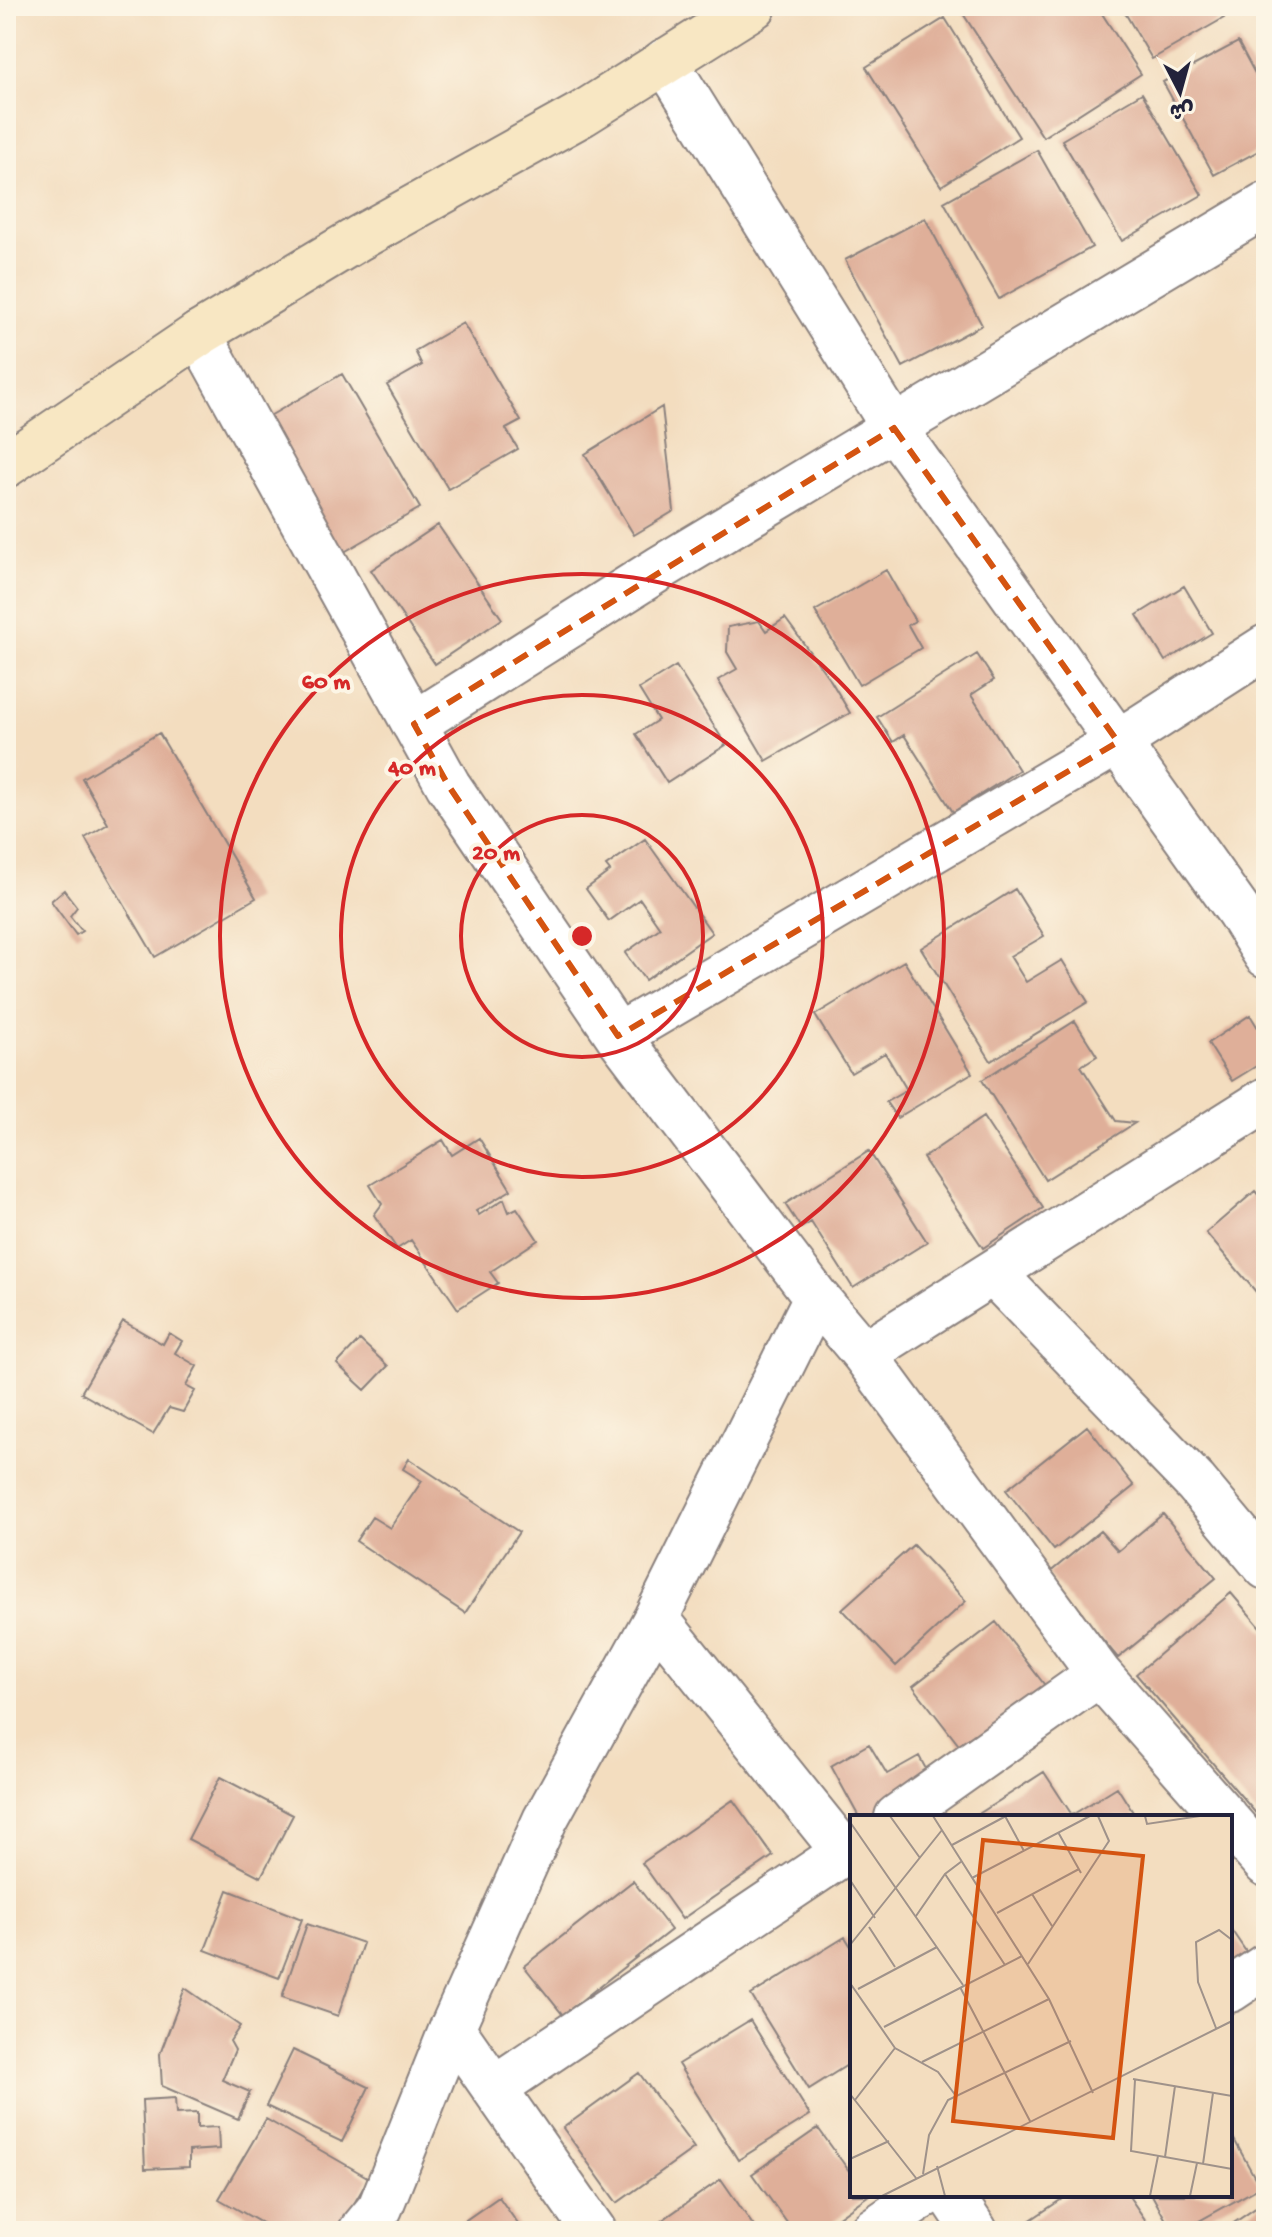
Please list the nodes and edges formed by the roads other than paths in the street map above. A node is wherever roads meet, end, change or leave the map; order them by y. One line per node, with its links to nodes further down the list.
1 (754, 6): 2 (street)
2 (665, 61): 4 (street); 5 (street)
3 (1266, 205): 5 (street)
4 (199, 334): 6 (street); 8 (street)
5 (894, 428): 8 (street); 9 (street)
6 (6, 465)
7 (1266, 647): 9 (street)
8 (414, 724): 11 (street)
9 (1118, 742): 10 (street); 11 (street)
10 (1266, 955)
11 (618, 1036): 14 (street)
12 (1266, 1100): 13 (street)
13 (993, 1273): 15 (street); 16 (street)
14 (816, 1297): 15 (street); 17 (street)
15 (864, 1354): 18 (street)
16 (1266, 1567)
17 (656, 1618): 22 (street); 26 (street)
18 (1099, 1674): 19 (street); 20 (street)
19 (900, 1815)
20 (1223, 1815)
21 (1232, 1825): 23 (street)
22 (848, 1850): 27 (street)
23 (1266, 1864)
24 (1266, 1966): 25 (street)
25 (1232, 1989)
26 (452, 2028): 27 (street); 30 (street)
27 (494, 2088): 31 (street)
28 (922, 2197): 32 (street)
29 (952, 2197): 33 (street)
30 (361, 2231)
31 (594, 2231)
32 (872, 2231)
33 (975, 2231)

